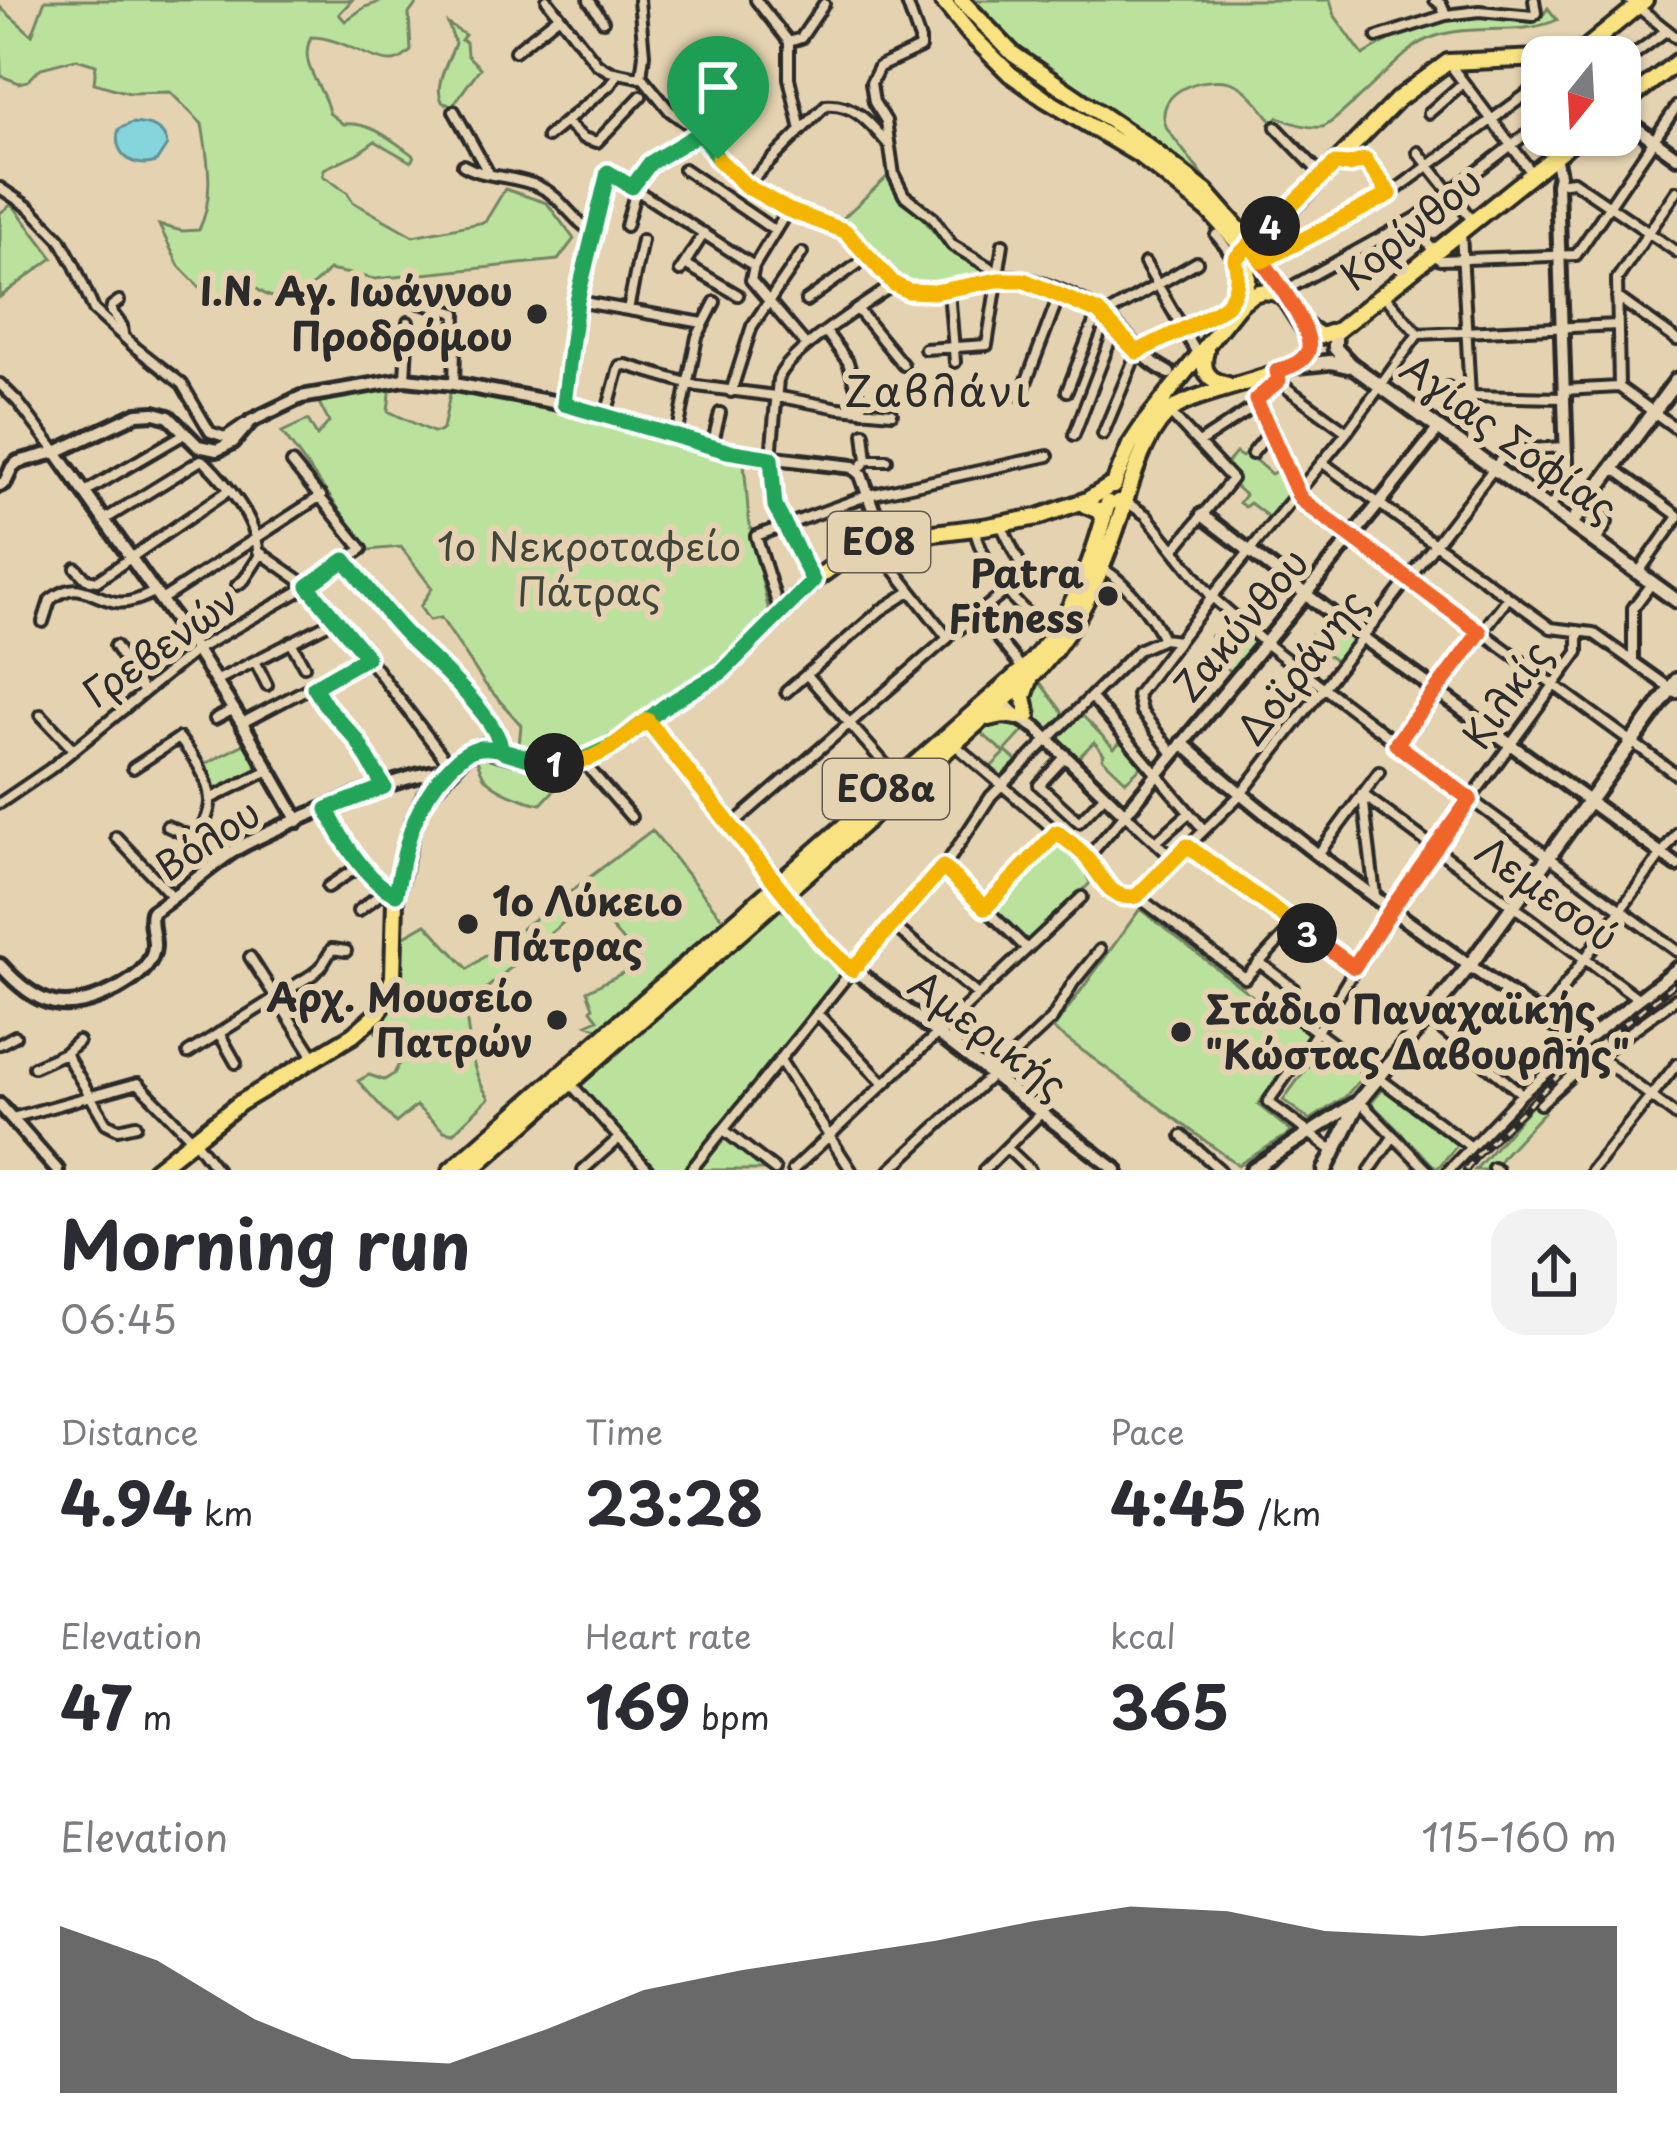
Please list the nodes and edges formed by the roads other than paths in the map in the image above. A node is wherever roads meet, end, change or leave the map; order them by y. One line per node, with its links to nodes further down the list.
1 (547, 0): 13 (street)
2 (589, 0): 14 (street)
3 (639, 0): 26 (street)
4 (755, 0): 19 (street)
5 (906, 0): 43 (street)
6 (942, 0): 77 (main road)
7 (961, 0): 77 (main road)
8 (1436, 0): 12 (street)
9 (1534, 0): 12 (street)
10 (1637, 2): 15 (street); 16 (main road)
11 (824, 4): 19 (street)
12 (1446, 15): 17 (street)
13 (558, 16): 21 (street); 25 (street)
14 (603, 21)
15 (1667, 30): 18 (street); 20 (street)
16 (1599, 36)
17 (1377, 37)
18 (1677, 38)
19 (789, 42): 38 (street)
20 (1641, 49)
21 (515, 52)
22 (1521, 59): 23 (main road)
23 (1448, 62): 27 (street); 49 (main road)
24 (1677, 62): 28 (main road)
25 (617, 74): 26 (street); 34 (street)
26 (641, 77): 39 (street)
27 (1463, 83): 33 (street); 35 (street)
28 (1641, 90)
29 (641, 96): 34 (street)
30 (1521, 99): 35 (street)
31 (1677, 106): 42 (street)
32 (454, 111): 54 (street)
33 (1429, 113)
34 (565, 122): 40 (street)
35 (1492, 122): 44 (street); 51 (street)
36 (1276, 127): 55 (street)
37 (1641, 131): 42 (street)
38 (801, 132): 43 (street); 57 (street)
39 (700, 133): 57 (street); 59 (street)
40 (547, 137)
41 (1521, 138): 44 (street)
42 (1652, 139): 47 (street); 63 (street)
43 (890, 146): 88 (street)
44 (1511, 146): 53 (street); 61 (street)
45 (1418, 152): 51 (street)
46 (1554, 156): 48 (main road, Κορίνθου)
47 (1677, 157)
48 (1550, 160): 53 (main road, Κορίνθου); 56 (street)
49 (1335, 164): 55 (main road); 62 (street)
50 (464, 165): 54 (street)
51 (1430, 167): 61 (street); 62 (street)
52 (685, 169): 69 (street)
53 (1533, 174): 68 (main road, Κορίνθου)
54 (490, 176): 70 (street)
55 (1324, 176): 67 (main road)
56 (1557, 184): 63 (street); 82 (street)
57 (746, 186): 64 (street)
58 (0, 188): 117 (street)
59 (634, 188): 66 (street); 70 (street); 72 (street)
60 (1677, 191): 71 (street)
61 (1450, 193): 65 (street); 68 (street)
62 (1390, 194): 76 (street)
63 (1609, 206): 71 (street); 82 (street)
64 (788, 210): 69 (street); 81 (street)
65 (1411, 221): 80 (street); 95 (street)
66 (626, 226)
67 (1270, 226): 76 (street); 77 (main road)
68 (1467, 226): 80 (main road, Κορίνθου); 83 (street)
69 (775, 231): 87 (street)
70 (593, 232): 99 (street)
71 (1648, 232): 78 (street); 96 (street)
72 (704, 233): 87 (street); 94 (street)
73 (1216, 235): 77 (street)
74 (642, 240): 104 (street)
75 (1003, 244): 88 (street)
76 (1283, 250): 84 (street)
77 (1243, 251): 84 (main road); 103 (main road); 113 (street)
78 (1677, 252)
79 (802, 253): 97 (street)
80 (1434, 253): 83 (street); 93 (main road, Κορίνθου)
81 (870, 255): 89 (street); 100 (street)
82 (1559, 256): 83 (street); 111 (street)
83 (1462, 260): 116 (street)
84 (1262, 261): 95 (main road)
85 (1145, 262): 90 (street)
86 (1197, 262): 90 (street)
87 (754, 266): 97 (street)
88 (999, 276): 91 (street); 92 (street); 122 (street)
89 (894, 284): 91 (street); 105 (street)
90 (1157, 284): 106 (street); 113 (street)
91 (949, 291): 122 (street)
92 (1060, 293): 106 (street); 144 (street)
93 (1383, 294): 114 (main road, Κορίνθου); 118 (street)
94 (738, 295)
95 (1285, 297): 103 (main road); 110 (main road)
96 (1616, 297): 109 (street); 119 (street)
97 (769, 300): 121 (street); 141 (street)
98 (119, 301): 117 (street)
99 (577, 301): 104 (street); 147 (street)
100 (806, 301)
101 (716, 302): 108 (street)
102 (420, 303): 135 (street)
103 (1235, 309): 120 (main road)
104 (628, 310): 108 (street)
105 (858, 310): 115 (street); 127 (street)
106 (1100, 314): 112 (street); 140 (street)
107 (408, 322): 131 (street)
108 (703, 323): 136 (street)
109 (1618, 325): 111 (street); 139 (street)
110 (1305, 326): 114 (main road); 130 (main road)
111 (1561, 327): 116 (street); 142 (street)
112 (1115, 328): 124 (street); 162 (street)
113 (1182, 328): 124 (street); 126 (street)
114 (1338, 330): 128 (main road)
115 (826, 332): 121 (street); 149 (street)
116 (1466, 332): 118 (street); 145 (street)
117 (123, 334): 154 (street)
118 (1418, 334): 137 (street)
119 (1677, 340)
120 (1212, 341): 126 (main road); 133 (main road)
121 (807, 346): 143 (street)
122 (954, 346): 123 (street); 125 (street)
123 (925, 349)
124 (1137, 352): 129 (street); 161 (street)
125 (955, 362)
126 (1194, 363): 129 (street); 148 (main road)
127 (903, 365)
128 (1360, 372): 130 (main road); 137 (main road, Αγίας Σοφίας)
129 (1168, 373): 148 (street)
130 (1283, 373): 133 (main road); 146 (street); 160 (street)
131 (405, 379): 135 (street); 154 (street)
132 (1677, 380): 151 (main road)
133 (1242, 383): 146 (street); 148 (main road)
134 (0, 384): 168 (street)
135 (454, 384): 147 (street)
136 (687, 384): 141 (street); 153 (street); 163 (street)
137 (1381, 387): 155 (main road, Αγίας Σοφίας); 160 (street)
138 (1448, 387): 145 (street)
139 (1619, 387): 142 (street); 151 (street)
140 (1067, 391)
141 (731, 392): 143 (street)
142 (1563, 394): 145 (street); 167 (street)
143 (775, 396): 149 (street); 171 (street)
144 (1021, 396)
145 (1470, 396): 165 (street)
146 (1256, 402): 157 (street); 164 (street)
147 (564, 404): 153 (street)
148 (1163, 408): 164 (street); 178 (main road); 187 (main road)
149 (862, 411): 152 (street)
150 (720, 412): 166 (street)
151 (1654, 412): 156 (street); 177 (main road)
152 (892, 413)
153 (606, 415): 163 (street)
154 (250, 421): 158 (street)
155 (1439, 428): 165 (main road, Αγίας Σοφίας); 188 (street, Ζακύνθου)
156 (1677, 429)
157 (1270, 432): 169 (street); 183 (street)
158 (186, 433): 168 (street); 182 (street)
159 (864, 433): 175 (street)
160 (1347, 433): 173 (street)
161 (1102, 434)
162 (1074, 435)
163 (677, 436): 166 (street)
164 (1199, 443): 191 (street)
165 (1468, 444): 176 (main road, Αγίας Σοφίας)
166 (712, 446): 171 (street)
167 (1565, 447): 176 (street); 181 (street)
168 (56, 452): 179 (street); 182 (street)
169 (1252, 454)
170 (1048, 456): 184 (street)
171 (771, 458): 175 (street); 197 (street)
172 (887, 460): 175 (street)
173 (1323, 463): 183 (street); 188 (street)
174 (292, 464): 185 (street)
175 (862, 465): 184 (street)
176 (1495, 468): 190 (main road, Αγίας Σοφίας); 203 (street, Δοϊράνης)
177 (1613, 468): 186 (main road); 192 (street)
178 (1114, 483): 187 (main road, ΕΟ8α); 189 (main road, ΕΟ8)
179 (0, 485)
180 (228, 490): 193 (street); 199 (street); 207 (street)
181 (1567, 490): 186 (street); 190 (street)
182 (85, 492): 193 (street)
183 (1298, 494): 200 (street); 205 (street)
184 (869, 495): 197 (street); 201 (street)
185 (321, 496): 199 (street); 208 (street, Γρεβενών)
186 (1589, 501): 196 (main road); 202 (street)
187 (1117, 502): 189 (main road, ΕΟ8); 194 (main road, ΕΟ8α); 204 (street); 210 (main road, ΕΟ8α)
188 (1380, 504): 200 (street, Ζακύνθου); 203 (street)
189 (1078, 505): 194 (main road); 195 (main road, ΕΟ8)
190 (1549, 507): 196 (main road, Αγίας Σοφίας)
191 (1202, 515): 204 (street); 205 (street)
192 (1677, 516): 211 (street)
193 (104, 520): 207 (street)
194 (1103, 521): 232 (main road, ΕΟ8α)
195 (1000, 524): 198 (main road, ΕΟ8); 212 (street)
196 (1571, 524): 202 (main road, Αγίας Σοφίας)
197 (786, 526): 214 (street); 226 (street)
198 (974, 528): 201 (main road, ΕΟ8); 219 (street)
199 (258, 538): 206 (street); 221 (street)
200 (1353, 538): 213 (street); 220 (street, Ζακύνθου)
201 (879, 542): 214 (main road, ΕΟ8); 218 (street)
202 (1596, 542): 211 (main road, Αγίας Σοφίας)
203 (1436, 545): 213 (street, Δοϊράνης); 223 (street)
204 (1174, 550): 222 (street)
205 (1250, 552): 220 (street); 222 (street)
206 (261, 554): 216 (street); 217 (street)
207 (131, 558): 209 (street); 221 (street)
208 (345, 560): 217 (street, Γρεβενών); 272 (street)
209 (76, 568)
210 (1103, 569): 234 (street); 244 (main road, ΕΟ8α)
211 (1638, 573): 215 (main road, Αγίας Σοφίας)
212 (1026, 575)
213 (1410, 579): 230 (street); 233 (street, Δοϊράνης)
214 (813, 581): 226 (main road, ΕΟ8)
215 (1652, 583): 224 (main road, Αγίας Σοφίας); 242 (street)
216 (237, 585)
217 (308, 586): 227 (street); 239 (street, Γρεβενών)
218 (911, 591): 245 (street); 264 (street)
219 (1006, 591): 225 (street); 232 (street)
220 (1306, 594): 233 (street); 237 (street, Ζακύνθου)
221 (157, 597): 228 (street); 239 (street)
222 (1212, 598): 235 (street); 237 (street)
223 (1508, 598): 230 (street); 231 (street)
224 (1677, 601)
225 (977, 614): 229 (street); 244 (street)
226 (781, 615): 261 (main road, ΕΟ8)
227 (337, 619): 236 (street); 240 (street)
228 (43, 622)
229 (958, 629)
230 (1480, 632): 248 (street); 252 (street)
231 (1578, 632): 242 (street); 248 (street, Κιλκίς)
232 (1054, 635): 244 (main road, ΕΟ8α)
233 (1363, 637): 251 (street, Δοϊράνης); 252 (street)
234 (1163, 639): 235 (street); 256 (street)
235 (1178, 641): 270 (street)
236 (291, 642): 241 (street); 243 (street)
237 (1265, 643): 251 (street); 270 (street, Ζακύνθου)
238 (115, 646): 253 (street)
239 (196, 650): 246 (street); 253 (street, Γρεβενών)
240 (367, 657): 249 (street); 277 (street)
241 (255, 661): 246 (street); 247 (street)
242 (1633, 661): 250 (street)
243 (304, 665)
244 (1028, 673): 255 (main road, ΕΟ8α); 262 (main road)
245 (807, 676): 254 (street); 264 (street)
246 (216, 681): 257 (street)
247 (267, 685)
248 (1553, 685): 266 (street); 268 (street, Κιλκίς)
249 (314, 687): 263 (street); 283 (street)
250 (1675, 687): 266 (main road)
251 (1322, 688): 267 (street); 284 (street, Δοϊράνης)
252 (1436, 690): 267 (street); 268 (street)
253 (143, 691): 271 (street, Γρεβενών)
254 (786, 692)
255 (1003, 696): 260 (main road, ΕΟ8α); 262 (street); 281 (main road, ΕΟ8α)
256 (1092, 698): 265 (street); 279 (street)
257 (234, 709): 259 (street); 263 (street)
258 (40, 715): 271 (street)
259 (215, 719)
260 (984, 719): 262 (main road); 269 (main road, ΕΟ8α)
261 (647, 720): 274 (main road, ΕΟ8); 296 (street, Αμερικής)
262 (1028, 721): 265 (street)
263 (242, 723): 276 (street)
264 (849, 724): 281 (street); 296 (street)
265 (1046, 739): 273 (street); 282 (street)
266 (1631, 742): 280 (street); 289 (main road)
267 (1396, 744): 288 (street)
268 (1510, 744): 288 (street, Κιλκίς); 289 (street)
269 (955, 745): 282 (street); 316 (main road, ΕΟ8α)
270 (1178, 748): 279 (street, Ζακύνθου); 284 (street)
271 (73, 749): 290 (street, Γρεβενών)
272 (502, 751): 274 (main road); 277 (main road)
273 (1065, 757): 286 (street); 286 (street)
274 (585, 760): 294 (street)
275 (133, 768): 287 (street)
276 (269, 770): 287 (street); 295 (street)
277 (448, 770): 283 (street, Βόλου); 317 (main road)
278 (1379, 772): 285 (street)
279 (1156, 775): 292 (street); 293 (street, Ζακύνθου)
280 (1677, 775)
281 (898, 778): 316 (main road, ΕΟ8α)
282 (1001, 786): 299 (street); 314 (street)
283 (384, 787): 291 (street, Βόλου)
284 (1241, 794): 298 (street, Δοϊράνης); 306 (street)
285 (1362, 794): 305 (street, Λεμεσού); 306 (street); 318 (street)
286 (1105, 795): 293 (street)
287 (210, 799): 302 (street)
288 (1470, 799): 305 (street, Κιλκίς); 309 (street)
289 (1588, 800): 308 (street); 309 (main road)
290 (0, 803)
291 (327, 809): 295 (street, Βόλου); 312 (street)
292 (1189, 813): 298 (street); 303 (street)
293 (1125, 814): 303 (street); 310 (street, Ζακύνθου)
294 (631, 817)
295 (298, 820): 307 (street, Βόλου)
296 (732, 825): 316 (street, Αμερικής)
297 (167, 826): 302 (street)
298 (1204, 830): 304 (street, Δοϊράνης)
299 (1057, 832): 310 (street); 323 (street)
300 (1677, 833): 308 (street)
301 (116, 837): 321 (street)
302 (197, 838): 307 (street)
303 (1156, 842): 311 (street)
304 (1187, 846): 311 (street, Δοϊράνης); 327 (street)
305 (1435, 848): 322 (street, Λεμεσού); 324 (street, Κιλκίς)
306 (1319, 853): 318 (street)
307 (229, 854): 321 (street, Βόλου)
308 (1661, 854): 313 (street); 325 (street)
309 (1547, 856): 322 (main road); 325 (street)
310 (1088, 858): 319 (street)
311 (1174, 859): 319 (street, Δοϊράνης)
312 (362, 864): 315 (street); 317 (street)
313 (1677, 866)
314 (943, 867): 323 (street); 328 (street)
315 (328, 887)
316 (781, 887): 340 (street, Αμερικής); 365 (main road, ΕΟ8α); 392 (main road, ΕΟ8α)
317 (391, 892): 326 (street); 358 (main road)
318 (1375, 895): 324 (street)
319 (1137, 896): 335 (street)
320 (1082, 897): 329 (street)
321 (174, 898): 336 (street, Βόλου)
322 (1512, 905): 334 (street, Λεμεσού); 337 (main road)
323 (985, 908): 329 (street)
324 (1392, 908): 337 (street); 338 (street, Κιλκίς)
325 (1621, 909): 332 (street); 334 (street)
326 (358, 910)
327 (1295, 924): 335 (street); 338 (street)
328 (891, 925): 340 (street); 341 (street)
329 (1027, 949): 341 (street)
330 (1100, 950): 363 (street)
331 (346, 951): 342 (street)
332 (1677, 951)
333 (250, 957): 342 (street)
334 (1585, 958): 343 (street, Λεμεσού); 346 (street)
335 (1259, 962): 348 (street)
336 (0, 965)
337 (1469, 965): 346 (street); 347 (main road)
338 (1354, 967): 348 (street, Κιλκίς)
339 (1677, 969): 343 (street)
340 (852, 970): 345 (street); 350 (street, Αμερικής)
341 (978, 995): 350 (street)
342 (276, 997): 349 (street); 358 (street)
343 (1639, 998): 354 (street)
344 (1677, 998): 357 (street)
345 (818, 1013): 359 (street); 366 (street)
346 (1542, 1017): 354 (street)
347 (1428, 1018): 364 (main road); 367 (street)
348 (1318, 1031): 364 (street); 378 (street, Κιλκίς)
349 (218, 1033): 356 (street); 360 (street)
350 (937, 1034): 363 (street, Αμερικής); 366 (street)
351 (15, 1036): 353 (street)
352 (78, 1041): 355 (street)
353 (0, 1043)
354 (1581, 1044): 367 (street)
355 (65, 1053): 362 (street); 368 (street)
356 (188, 1053)
357 (1598, 1056): 369 (street); 371 (street)
358 (314, 1057): 383 (main road)
359 (780, 1060): 377 (street); 379 (street)
360 (236, 1063)
361 (1677, 1064): 369 (street)
362 (34, 1067)
363 (992, 1076): 373 (street, Αμερικής); 400 (street)
364 (1380, 1077): 370 (main road); 385 (street)
365 (569, 1082): 382 (street); 393 (main road, ΕΟ8α)
366 (884, 1084): 379 (street)
367 (1522, 1094): 385 (street)
368 (88, 1096): 375 (street); 376 (street); 383 (street)
369 (1651, 1096): 374 (street); 409 (street)
370 (1359, 1101): 378 (street); 381 (street); 387 (main road)
371 (1540, 1104)
372 (0, 1105): 375 (street)
373 (1041, 1113): 384 (street); 403 (street, Αμερικής)
374 (1677, 1116)
375 (12, 1118): 388 (street)
376 (136, 1125)
377 (724, 1130): 396 (street); 397 (street)
378 (1309, 1133): 387 (street); 405 (street)
379 (829, 1136): 398 (street); 399 (street)
380 (1182, 1136): 404 (street)
381 (1394, 1136): 406 (street); 407 (street)
382 (619, 1138): 394 (street); 395 (street)
383 (193, 1140): 386 (main road); 391 (street)
384 (1006, 1148): 401 (street); 402 (street)
385 (1471, 1148): 408 (street)
386 (177, 1154): 389 (main road); 390 (street)
387 (1330, 1164)
388 (57, 1170)
389 (155, 1170)
390 (184, 1170)
391 (217, 1170)
392 (451, 1170)
393 (471, 1170)
394 (583, 1170)
395 (648, 1170)
396 (692, 1170)
397 (775, 1170)
398 (793, 1170)
399 (851, 1170)
400 (890, 1170)
401 (984, 1170)
402 (1030, 1170)
403 (1116, 1170)
404 (1220, 1170)
405 (1252, 1170)
406 (1370, 1170)
407 (1426, 1170)
408 (1449, 1170)
409 (1592, 1170)

